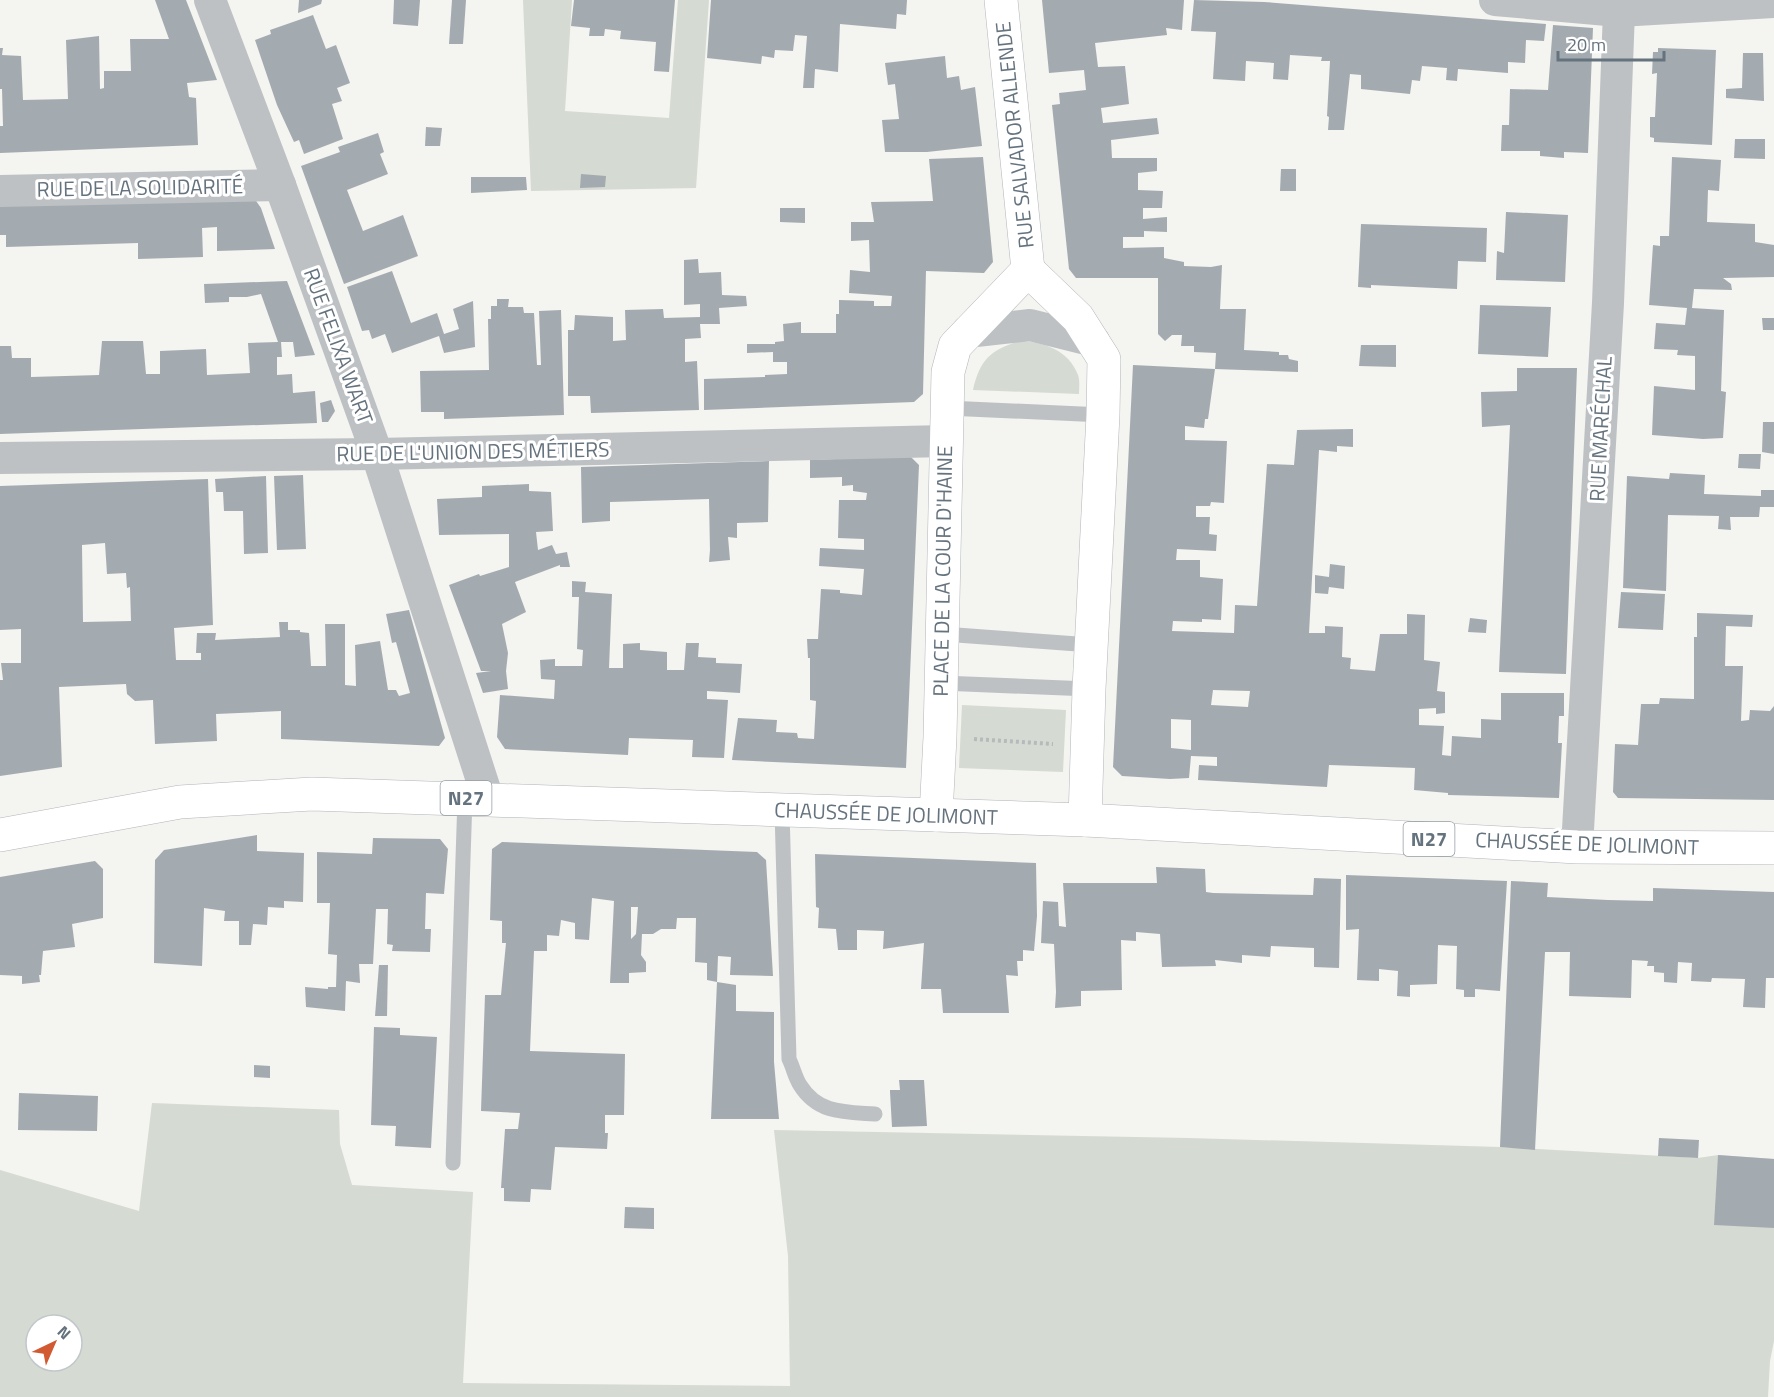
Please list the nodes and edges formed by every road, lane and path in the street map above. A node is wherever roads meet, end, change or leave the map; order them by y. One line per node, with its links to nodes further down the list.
1 (210, 0): 6 (street, RUE FELIXA WART)
2 (1001, 0): 8 (main road, RUE SALVADOR ALLENDE)
3 (1495, 0): 5 (street)
4 (1767, 2): 5 (street)
5 (1619, 11): 27 (street, RUE MARÉCHAL)
6 (280, 185): 7 (street, RUE DE LA SOLIDARITÉ); 14 (street, RUE FELIXA WART)
7 (0, 191)
8 (1028, 270): 9 (main road, PLACE DE LA COUR D'HAINE); 10 (main road)
9 (967, 332): 10 (street); 11 (main road, PLACE DE LA COUR D'HAINE)
10 (1094, 341): 12 (main road)
11 (946, 408): 12 (lane); 13 (main road, PLACE DE LA COUR D'HAINE)
12 (1103, 415): 17 (main road)
13 (945, 441): 14 (street, RUE DE L'UNION DES MÉTIERS); 16 (main road, PLACE DE LA COUR D'HAINE)
14 (377, 454): 15 (street, RUE DE L'UNION DES MÉTIERS); 22 (street, RUE FELIXA WART)
15 (0, 458)
16 (943, 634): 17 (lane); 18 (main road, PLACE DE LA COUR D'HAINE)
17 (1091, 645): 19 (main road)
18 (941, 683): 19 (lane); 20 (main road, PLACE DE LA COUR D'HAINE)
19 (1089, 689): 21 (main road)
20 (940, 737): 21 (path); 24 (main road, PLACE DE LA COUR D'HAINE)
21 (1088, 746): 25 (main road)
22 (477, 799): 23 (main road, CHAUSSÉE DE JOLIMONT / N27); 26 (main road, CHAUSSÉE DE JOLIMONT / N27); 30 (lane)
23 (782, 811): 24 (main road, CHAUSSÉE DE JOLIMONT / N27); 29 (lane)
24 (936, 815): 25 (main road, CHAUSSÉE DE JOLIMONT / N27)
25 (1085, 820): 27 (main road, CHAUSSÉE DE JOLIMONT / N27)
26 (0, 835)
27 (1577, 847): 28 (main road, CHAUSSÉE DE JOLIMONT / N27)
28 (1774, 848)
29 (874, 1114)
30 (453, 1163)

